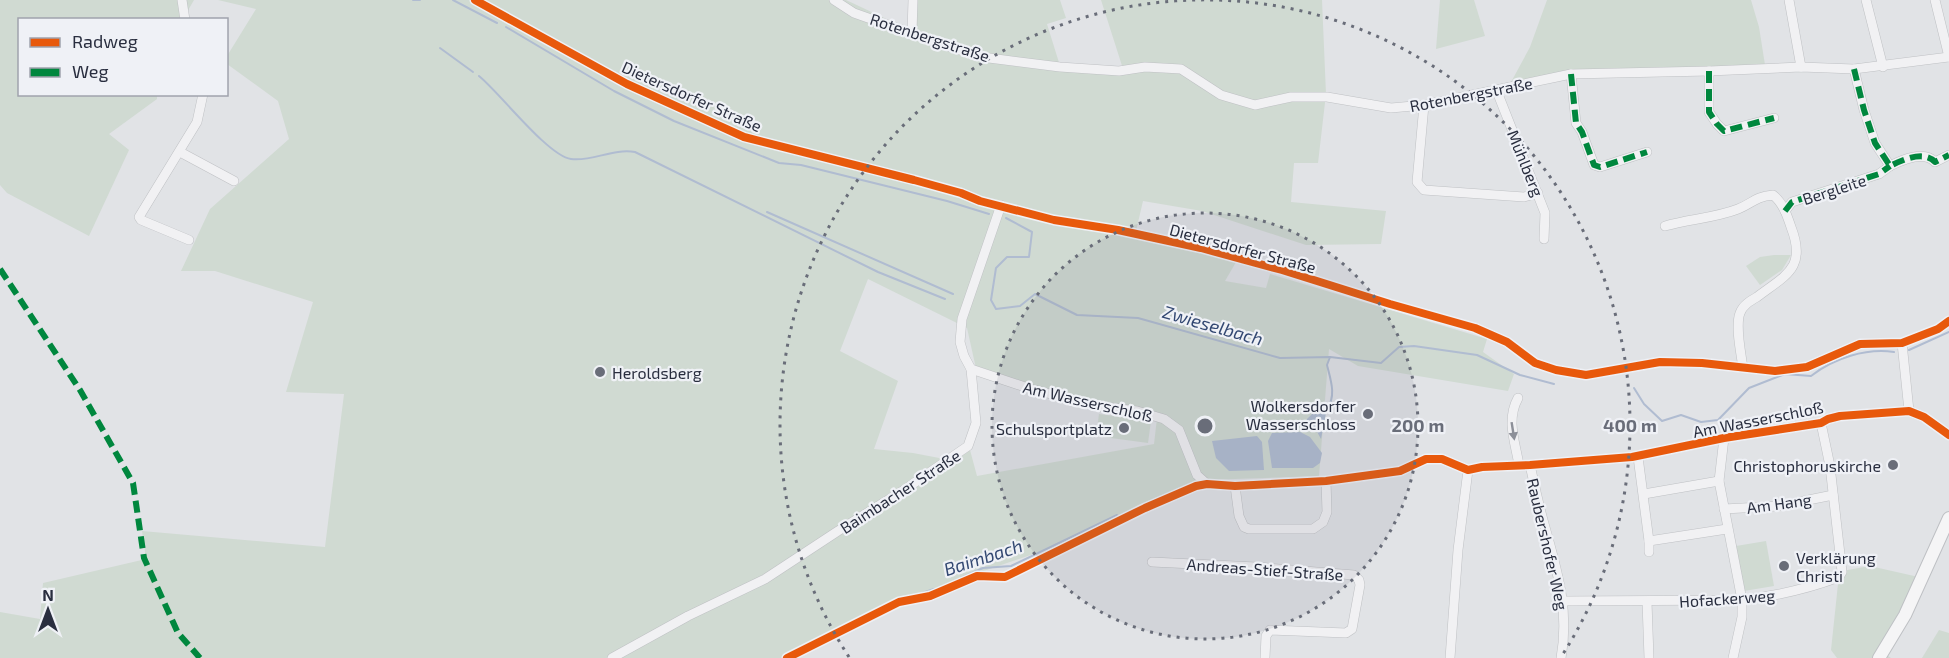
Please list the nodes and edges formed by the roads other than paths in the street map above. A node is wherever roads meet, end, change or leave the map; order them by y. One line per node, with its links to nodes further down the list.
1 (182, 0): 8 (street)
2 (475, 0): 26 (street, Dietersdorfer Straße)
3 (834, 0): 9 (street, Rotenbergstraße)
4 (913, 0): 9 (street)
5 (1789, 0): 11 (street)
6 (1866, 0): 12 (street)
7 (1935, 0): 10 (street)
8 (185, 18)
9 (912, 32): 18 (street, Rotenbergstraße)
10 (1949, 57): 12 (street, Rotenbergstraße)
11 (1801, 67): 13 (street, Rotenbergstraße); 14 (street, Rotenbergstraße)
12 (1883, 67): 13 (street, Rotenbergstraße)
13 (1854, 69): 23 (street)
14 (1709, 71): 15 (street, Rotenbergstraße); 19 (street)
15 (1571, 74): 16 (street, Rotenbergstraße); 21 (street)
16 (1496, 89): 18 (street, Rotenbergstraße); 25 (street, Mühlberg)
17 (203, 96): 20 (street)
18 (1424, 105): 25 (street)
19 (1774, 118)
20 (180, 152): 24 (street); 29 (street)
21 (1647, 152)
22 (1949, 155): 23 (street, Bergleite)
23 (1890, 166): 27 (street, Bergleite)
24 (234, 181)
25 (1538, 193): 30 (street, Mühlberg)
26 (1000, 205): 33 (street, Dietersdorfer Straße); 34 (street, Baimbacher Straße)
27 (1785, 211): 28 (street); 33 (street, Bergleite)
28 (1665, 226)
29 (189, 240)
30 (1544, 240)
31 (1949, 321): 32 (street, Dietersdorfer Straße)
32 (1902, 343): 33 (street, Dietersdorfer Straße); 36 (street)
33 (1743, 368)
34 (971, 369): 46 (street, Am Wasserschloß); 60 (street, Baimbacher Straße)
35 (1518, 398): 41 (street, one-way to 41)
36 (1910, 411): 37 (street, Am Wasserschloß); 38 (street)
37 (1821, 423): 39 (street, Am Wasserschloß); 49 (street, Hofackerweg)
38 (1949, 435)
39 (1724, 438): 40 (street, Am Wasserschloß); 45 (street)
40 (1638, 457): 42 (street, Am Wasserschloß); 48 (street)
41 (1519, 465): 42 (street, Am Wasserschloß); 43 (street, Am Wasserschloß)
42 (1530, 465): 57 (street, Raubershofer Weg)
43 (1467, 470): 44 (street, Am Wasserschloß); 63 (street)
44 (1326, 481): 47 (street, Am Wasserschloß); 47 (street)
45 (1719, 481): 48 (street); 50 (street)
46 (1207, 484): 47 (street, Am Wasserschloß); 61 (street, Am Wasserschloß)
47 (1235, 486)
48 (1644, 494): 53 (street)
49 (1833, 495): 50 (street, Am Hang); 56 (street, Hofackerweg)
50 (1724, 509): 52 (street)
51 (1949, 518): 59 (main road)
52 (1727, 529): 53 (street); 56 (street)
53 (1649, 540): 54 (street)
54 (1649, 552)
55 (1152, 562): 62 (street, Andreas-Stief-Straße)
56 (1742, 600): 58 (street, Hofackerweg); 66 (street)
57 (1564, 602): 58 (street, Hofackerweg); 64 (street, Raubershofer Weg)
58 (1647, 602): 65 (street)
59 (1881, 654)
60 (612, 658)
61 (787, 658)
62 (1265, 658)
63 (1450, 658)
64 (1561, 658)
65 (1649, 658)
66 (1733, 658)

